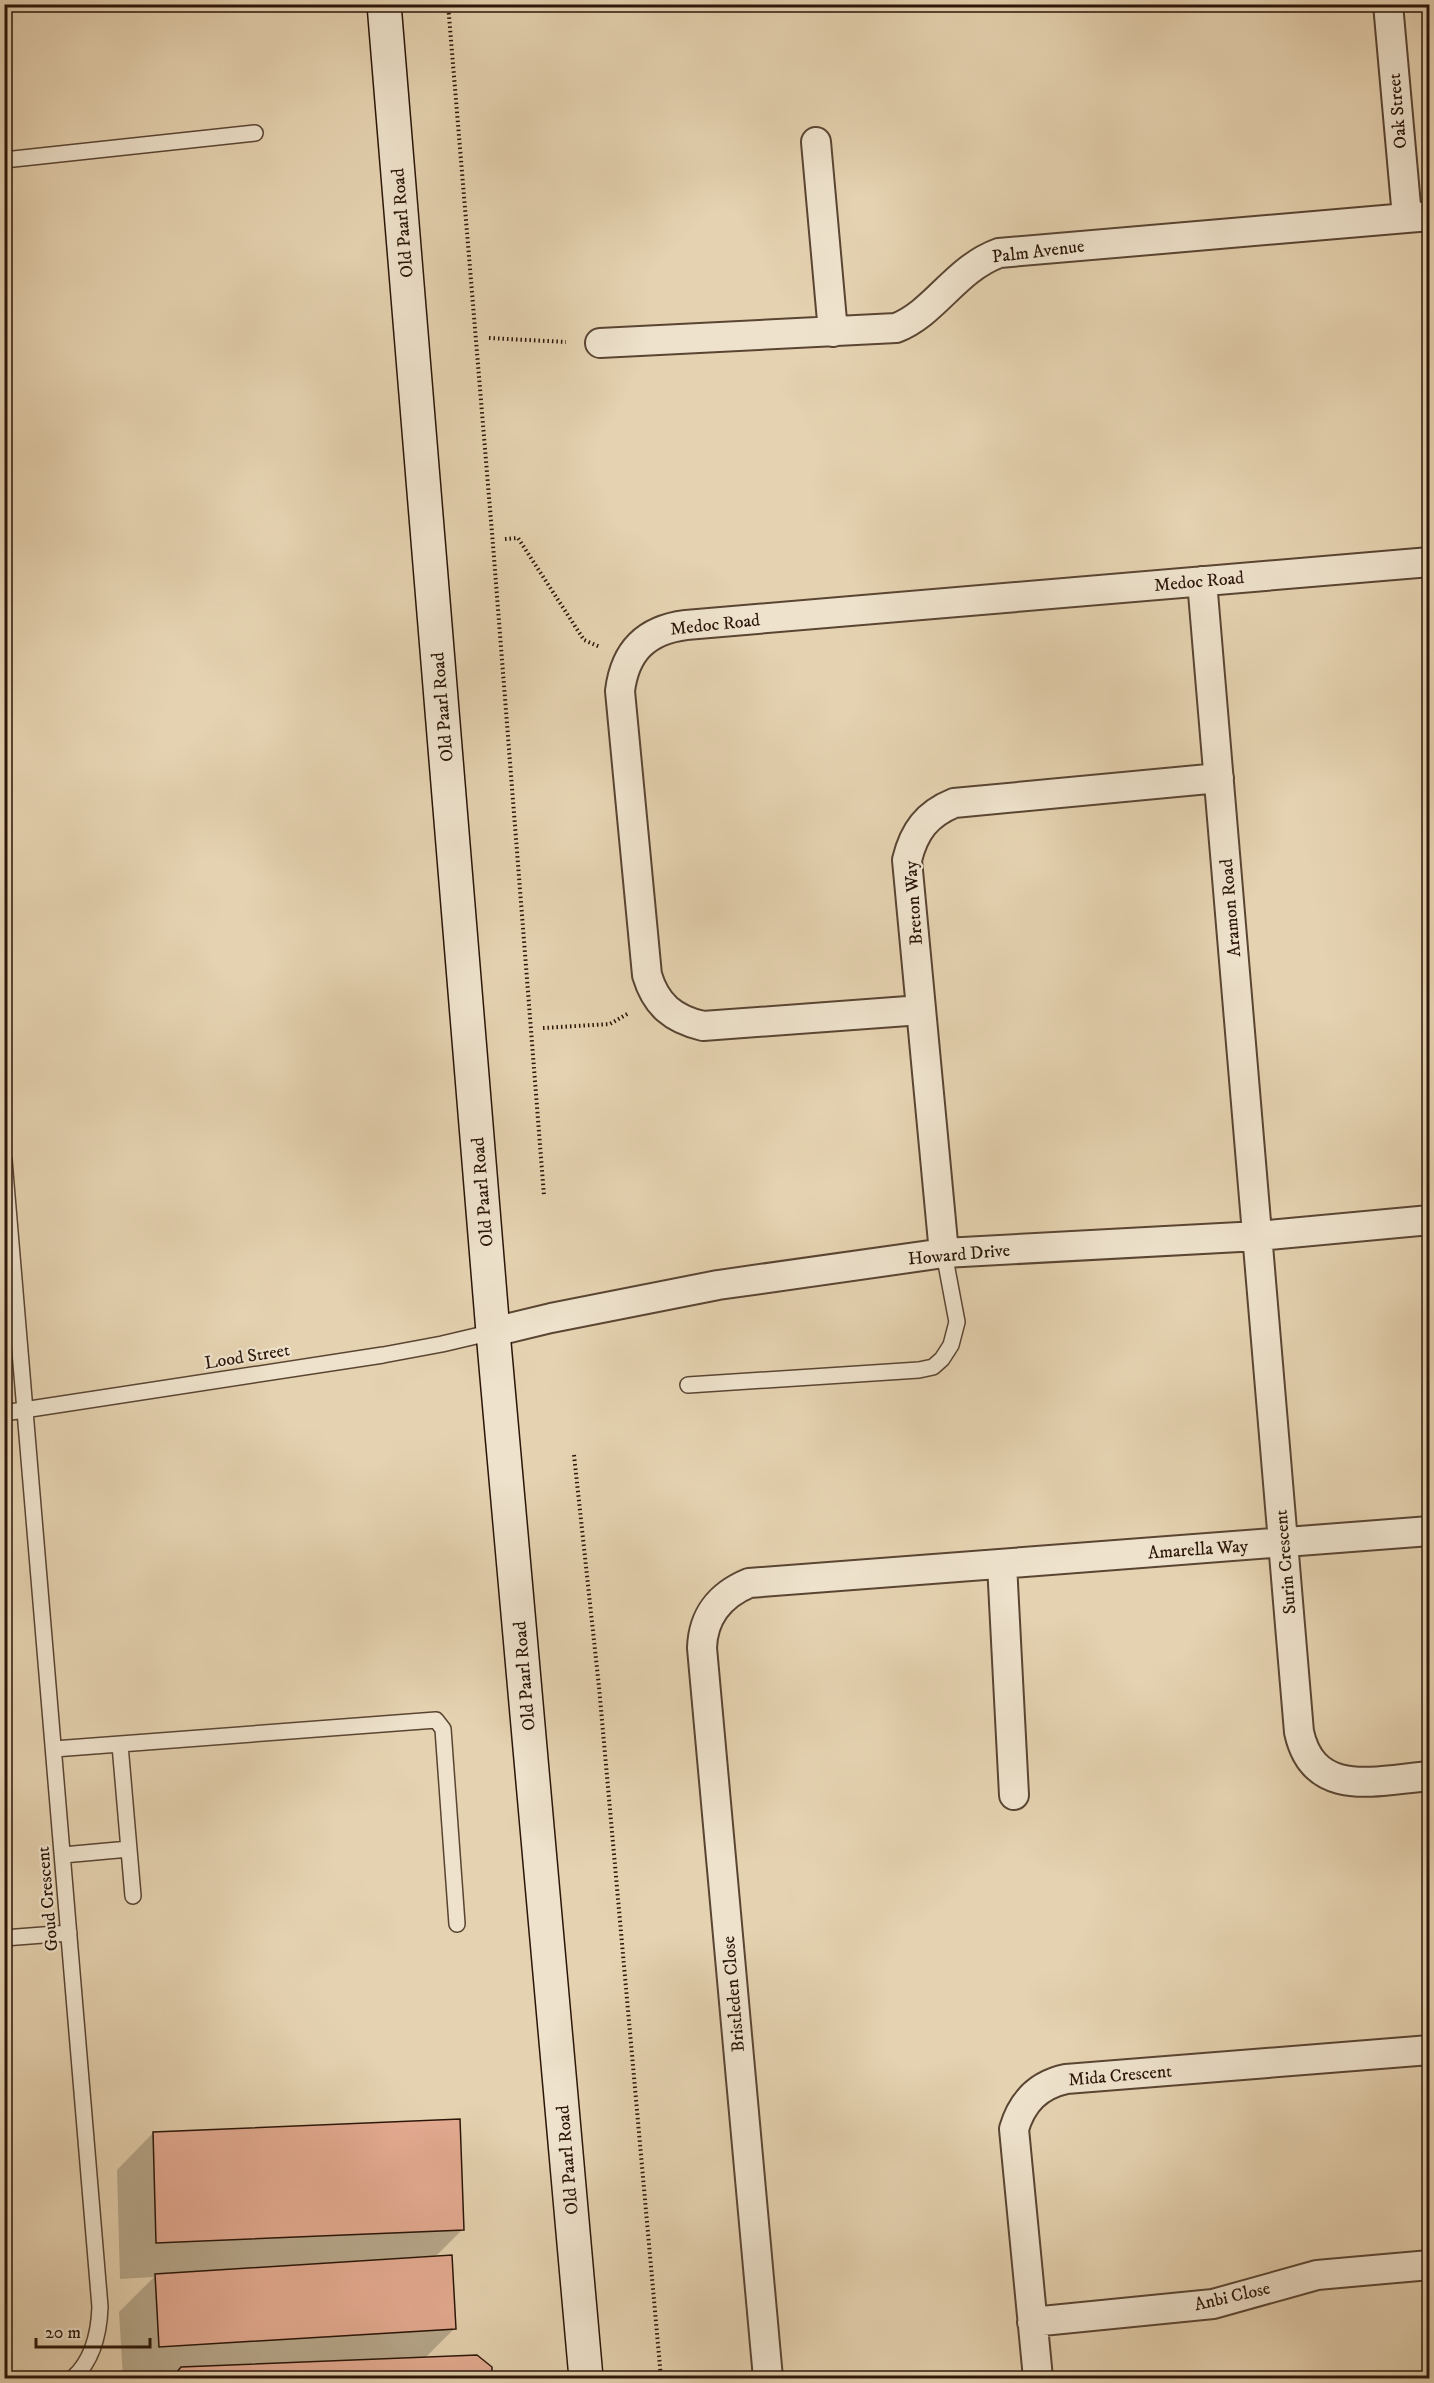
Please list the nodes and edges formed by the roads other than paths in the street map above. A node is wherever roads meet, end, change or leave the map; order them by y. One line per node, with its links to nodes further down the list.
1 (384, 4): 17 (main road, Old Paarl Road)
2 (1388, 4): 6 (street, Oak Street)
3 (255, 133): 5 (lane)
4 (816, 142): 7 (street)
5 (4, 160)
6 (1418, 217): 7 (street, Palm Avenue)
7 (833, 332): 8 (street, Palm Avenue)
8 (600, 343)
9 (1430, 562): 10 (street, Medoc Road)
10 (1202, 581): 11 (street, Aramon Road); 12 (street, Medoc Road)
11 (1219, 778): 12 (street, Breton Way); 15 (street, Aramon Road)
12 (921, 1010): 16 (street, Breton Way)
13 (4, 1160): 19 (lane, Goud Crescent)
14 (1430, 1220): 15 (street, Howard Drive)
15 (1258, 1236): 16 (street, Howard Drive); 22 (street, Surin Crescent)
16 (944, 1253): 17 (street, Howard Drive); 18 (lane)
17 (494, 1332): 19 (lane, Lood Street); 39 (main road, Old Paarl Road)
18 (688, 1385)
19 (25, 1410): 20 (lane, Lood Street); 26 (lane, Goud Crescent)
20 (4, 1413)
21 (1430, 1531): 22 (street, Amarella Way)
22 (1283, 1542): 23 (street, Amarella Way); 27 (street, Surin Crescent)
23 (1002, 1564): 24 (street, Amarella Way); 28 (street)
24 (712, 1611): 40 (street, Bristleden Close)
25 (120, 1745): 26 (lane); 29 (lane); 32 (lane)
26 (54, 1749): 30 (lane, Goud Crescent)
27 (1430, 1776)
28 (1014, 1795)
29 (129, 1849): 30 (lane); 31 (lane)
30 (63, 1855): 33 (lane, Goud Crescent)
31 (133, 1896)
32 (457, 1924)
33 (69, 1933): 34 (lane); 38 (lane, Goud Crescent)
34 (4, 1938)
35 (1430, 2050): 37 (street, Mida Crescent)
36 (1430, 2265): 37 (street, Anbi Close)
37 (1032, 2322): 41 (street, Mida Crescent)
38 (77, 2377)
39 (586, 2379)
40 (768, 2379)
41 (1038, 2379)

